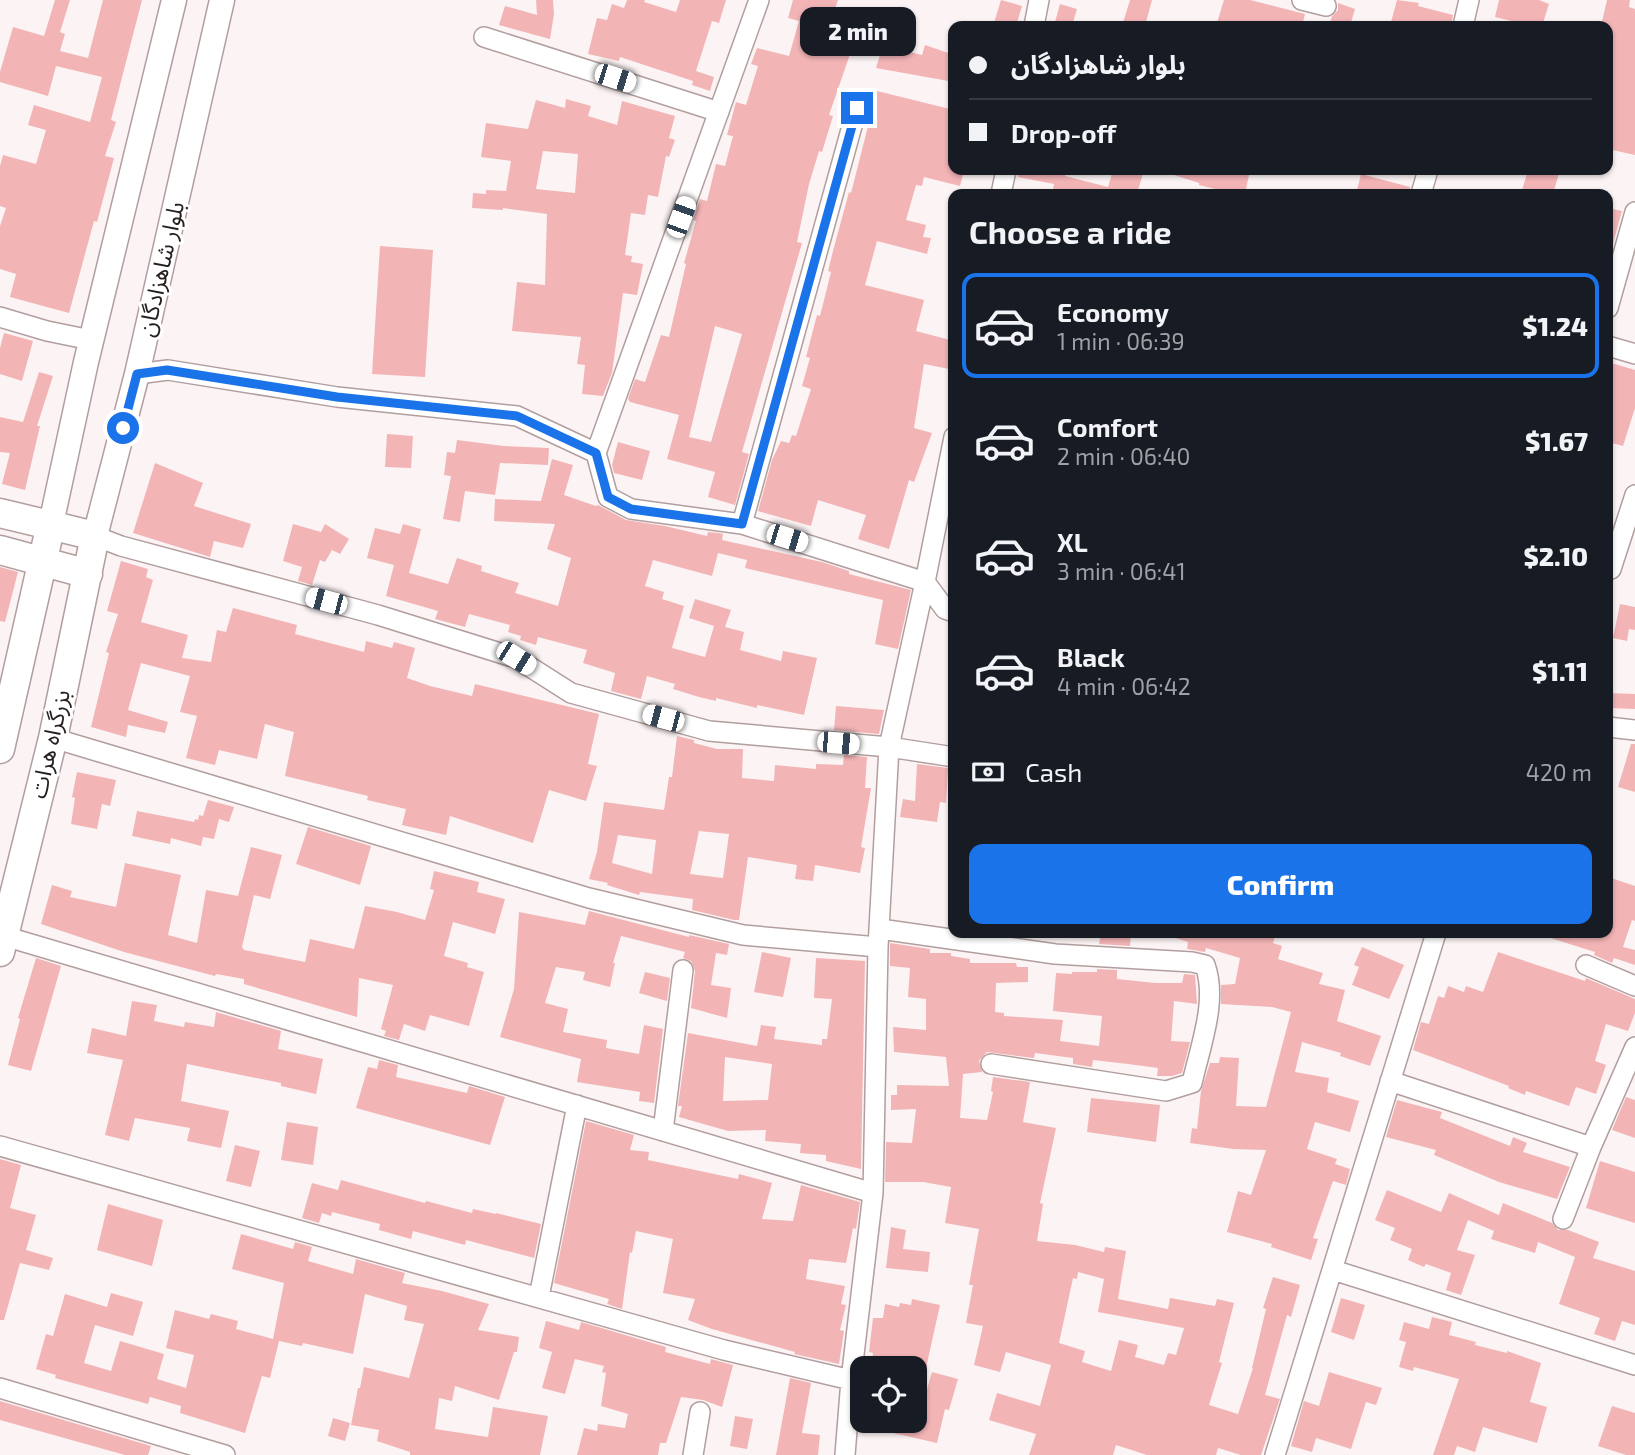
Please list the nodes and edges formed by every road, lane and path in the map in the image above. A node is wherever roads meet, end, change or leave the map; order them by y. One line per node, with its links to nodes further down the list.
1 (174, 0): 17 (main road)
2 (222, 0): 20 (main road, بلوار شاهزادگان)
3 (759, 0): 12 (street)
4 (1039, 0): 8 (street)
5 (1302, 0): 7 (street)
6 (1469, 0): 9 (street)
7 (1326, 6)
8 (1035, 21)
9 (1464, 21)
10 (484, 37): 12 (street)
11 (857, 108): 26 (street)
12 (719, 112): 21 (street)
13 (1635, 212): 14 (street)
14 (1628, 272): 15 (street)
15 (1613, 299)
16 (0, 317): 17 (street)
17 (91, 340): 25 (main road)
18 (1613, 347): 19 (street)
19 (1635, 354)
20 (137, 374): 21 (street); 27 (main road, بلوار شاهزادگان)
21 (596, 453): 26 (street)
22 (948, 467): 32 (street)
23 (1635, 495): 30 (street)
24 (0, 513): 25 (highway)
25 (51, 524): 27 (highway); 29 (highway, بزرگراه هرات)
26 (742, 524): 32 (street)
27 (94, 536): 31 (highway, بزرگراه هرات); 38 (street)
28 (0, 550): 29 (highway)
29 (44, 560): 31 (highway); 37 (highway, بزرگراه هرات)
30 (1613, 563)
31 (88, 573): 36 (highway, بزرگراه هرات)
32 (925, 582): 33 (street); 38 (street)
33 (948, 609)
34 (1613, 728): 35 (street)
35 (1635, 730)
36 (53, 738): 40 (street); 42 (highway, بزرگراه هرات)
37 (0, 746)
38 (889, 747): 39 (street); 40 (street)
39 (948, 756)
40 (879, 938): 47 (street); 53 (street)
41 (1434, 938): 48 (street)
42 (2, 944): 49 (street)
43 (1586, 965): 45 (street)
44 (683, 970): 50 (street)
45 (1635, 986)
46 (1635, 1047): 52 (street)
47 (992, 1065)
48 (1390, 1081): 52 (street); 55 (street)
49 (577, 1105): 50 (street); 56 (street)
50 (663, 1131): 53 (street)
51 (0, 1146): 56 (street)
52 (1591, 1147): 54 (street)
53 (873, 1193): 57 (street)
54 (1563, 1219)
55 (1333, 1270): 58 (street); 66 (street)
56 (539, 1297): 59 (street)
57 (854, 1356)
58 (1635, 1365)
59 (850, 1380)
60 (0, 1388): 63 (street)
61 (850, 1392): 65 (street)
62 (700, 1412): 64 (street)
63 (225, 1455)
64 (693, 1455)
65 (845, 1455)
66 (1275, 1455)

